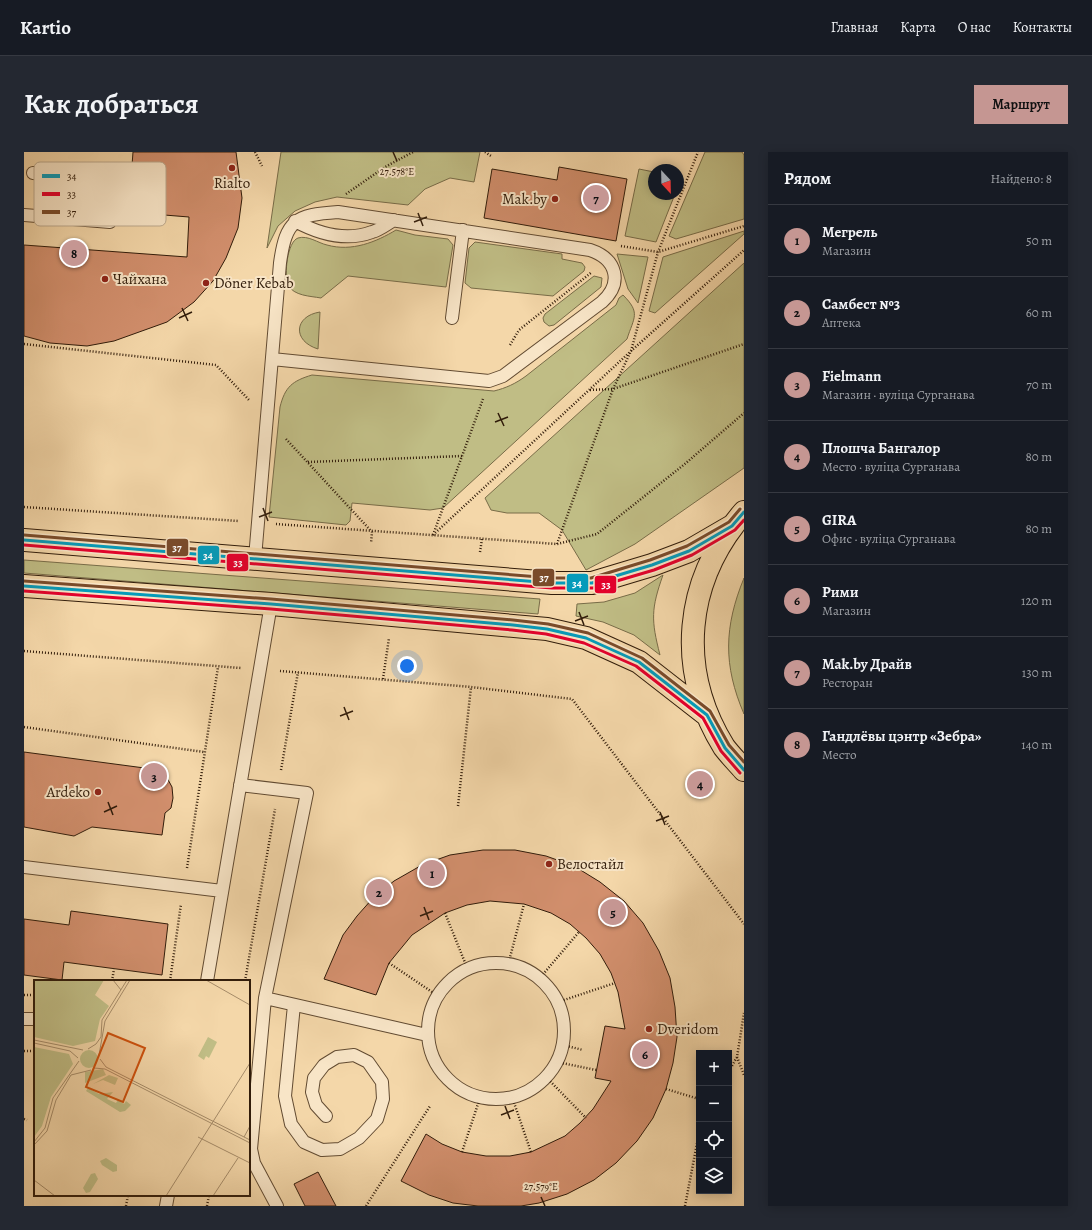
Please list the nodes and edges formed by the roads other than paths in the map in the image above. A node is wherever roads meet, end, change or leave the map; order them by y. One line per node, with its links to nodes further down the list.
1 (24, 215): 2 (lane)
2 (34, 216)
3 (394, 220): 4 (lane); 4 (lane); 5 (lane)
4 (295, 221): 7 (lane)
5 (463, 230): 6 (lane); 7 (lane)
6 (452, 318)
7 (272, 359): 10 (lane)
8 (738, 519): 10 (main road); 13 (main road)
9 (24, 540): 10 (main road)
10 (255, 558)
11 (24, 586): 12 (main road)
12 (271, 604): 13 (main road); 15 (lane)
13 (707, 715): 14 (main road)
14 (744, 770)
15 (240, 785): 17 (lane); 19 (lane)
16 (24, 867): 17 (lane)
17 (222, 891): 18 (lane)
18 (207, 980)
19 (265, 998): 20 (lane); 25 (lane)
20 (294, 1004): 21 (lane); 22 (lane)
21 (427, 1035): 21 (lane)
22 (326, 1116)
23 (168, 1196): 24 (lane)
24 (166, 1206)
25 (277, 1206)

